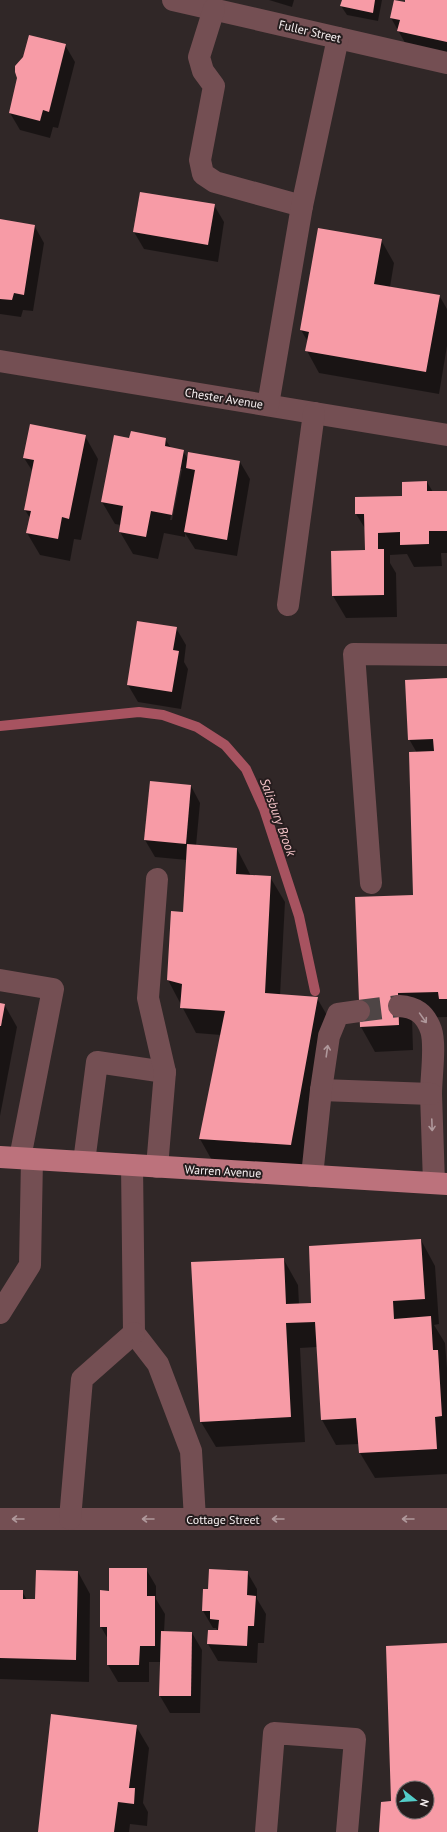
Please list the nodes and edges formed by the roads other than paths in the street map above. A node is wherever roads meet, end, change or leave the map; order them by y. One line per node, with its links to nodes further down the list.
1 (173, 0): 2 (street, Fuller Street)
2 (214, 9): 3 (street, Fuller Street); 5 (street)
3 (338, 38): 4 (street, Fuller Street); 5 (street)
4 (447, 63)
5 (302, 206): 7 (street)
6 (0, 360): 7 (street, Chester Avenue)
7 (268, 405): 8 (street, Chester Avenue)
8 (314, 413): 9 (street, Chester Avenue); 10 (street)
9 (447, 435)
10 (288, 605)
11 (447, 655): 13 (street)
12 (157, 879): 17 (street)
13 (371, 883)
14 (0, 980): 20 (street)
15 (399, 1006): 19 (street, one-way to 19)
16 (359, 1010): 18 (street, one-way to 16)
17 (165, 1072): 21 (street); 23 (street)
18 (321, 1090): 19 (street); 24 (street)
19 (431, 1094): 25 (street, one-way to 25)
20 (17, 1158): 21 (main road, Warren Avenue); 26 (street)
21 (84, 1162): 22 (main road, Warren Avenue)
22 (132, 1165): 23 (main road, Warren Avenue); 27 (street)
23 (157, 1167): 24 (main road, Warren Avenue)
24 (312, 1176): 25 (main road, Warren Avenue)
25 (441, 1184)
26 (0, 1313)
27 (134, 1333): 29 (street); 30 (street)
28 (0, 1519): 29 (street, Cottage Street, one-way to 28)
29 (70, 1519): 30 (street, Cottage Street, one-way to 29)
30 (195, 1519): 31 (street, Cottage Street, one-way to 30)
31 (447, 1519)
32 (266, 1832): 33 (street)
33 (347, 1832)

